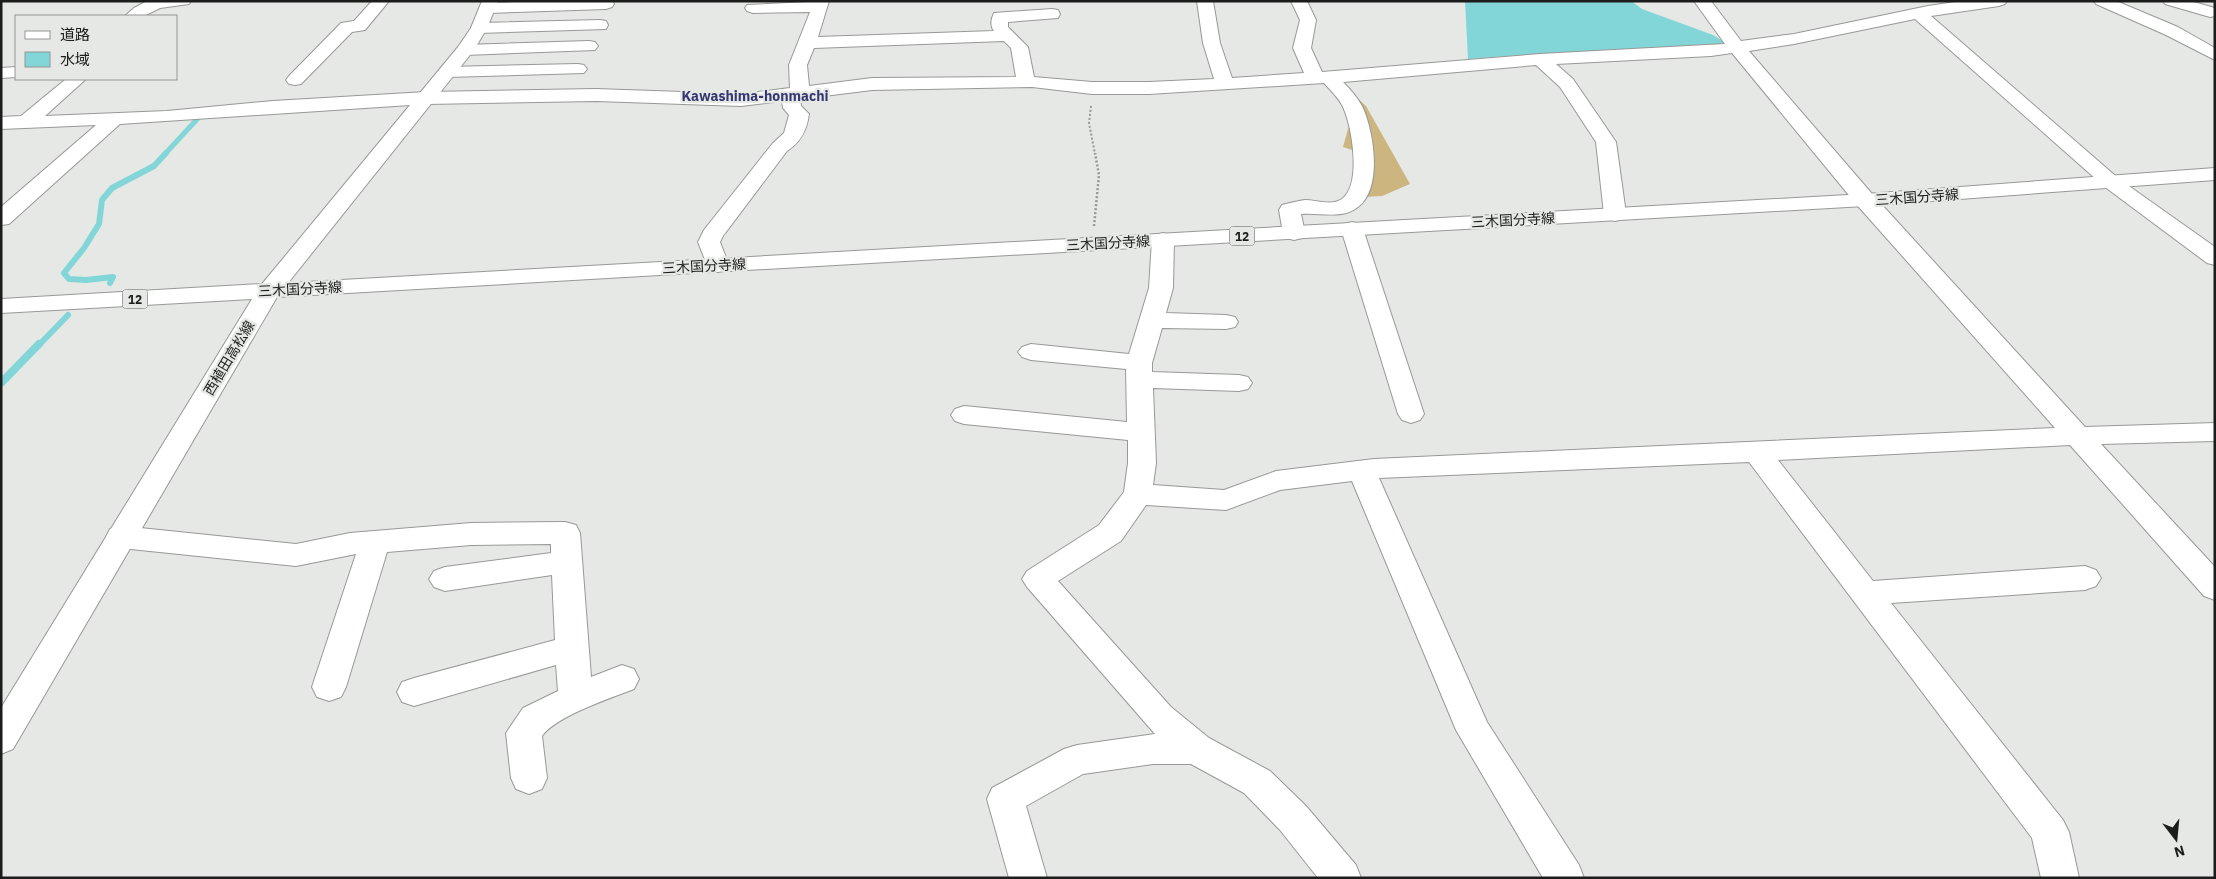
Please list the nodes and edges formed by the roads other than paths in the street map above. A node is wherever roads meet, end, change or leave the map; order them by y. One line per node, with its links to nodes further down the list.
1 (183, 1): 9 (street)
2 (382, 1): 33 (street)
3 (1205, 1): 35 (street)
4 (1299, 1): 31 (street)
5 (1702, 1): 23 (street)
6 (1999, 1): 15 (street)
7 (2102, 1): 25 (street)
8 (2171, 1): 14 (street)
9 (156, 2): 17 (street)
10 (606, 4): 12 (street)
11 (820, 4): 13 (street); 21 (street)
12 (489, 5): 19 (street, 西植田高松線)
13 (753, 8)
14 (2210, 12)
15 (1918, 13): 23 (street); 42 (street)
16 (1052, 14): 20 (street)
17 (134, 15)
18 (600, 25): 19 (street)
19 (479, 28): 24 (street, 西植田高松線)
20 (1008, 36): 21 (street); 34 (street)
21 (807, 43): 36 (street)
22 (589, 46): 24 (street)
23 (1737, 48): 26 (street); 43 (street)
24 (466, 50): 29 (street, 西植田高松線)
25 (2215, 55)
26 (1540, 59): 31 (street); 44 (street)
27 (578, 69): 29 (street)
28 (15, 72): 30 (street)
29 (448, 72): 37 (street, 西植田高松線)
30 (1, 73)
31 (1321, 77): 35 (street); 47 (street)
32 (76, 80): 39 (street)
33 (295, 80)
34 (1026, 82): 35 (street); 36 (street)
35 (1225, 82)
36 (795, 94): 37 (street); 50 (street)
37 (426, 98): 38 (street); 51 (street, 西植田高松線)
38 (116, 118): 39 (street); 45 (street)
39 (26, 122): 40 (street)
40 (1, 123)
41 (2215, 174): 42 (street, 三木国分寺線 / 12)
42 (2112, 183): 43 (street, 三木国分寺線 / 12); 49 (street)
43 (1865, 200): 44 (street, 三木国分寺線 / 12); 62 (street)
44 (1615, 214): 46 (street, 三木国分寺線 / 12)
45 (1, 219)
46 (1352, 229): 47 (street, 三木国分寺線 / 12); 58 (street)
47 (1294, 233): 48 (street, 三木国分寺線 / 12)
48 (1163, 240): 50 (street, 三木国分寺線 / 12); 53 (street)
49 (2215, 258)
50 (717, 266): 51 (street, 三木国分寺線 / 12)
51 (269, 291): 52 (street, 三木国分寺線 / 12); 66 (street, 西植田高松線)
52 (1, 306)
53 (1152, 320): 54 (street); 56 (street)
54 (1226, 322)
55 (1031, 352): 56 (street)
56 (1139, 372): 57 (street); 60 (street)
57 (1240, 382)
58 (1410, 414)
59 (964, 415): 60 (street)
60 (1141, 432): 65 (street)
61 (2215, 432): 62 (street)
62 (2077, 436): 63 (street); 71 (street)
63 (1756, 452): 64 (street); 72 (street)
64 (1361, 470): 65 (street); 83 (street)
65 (1138, 494): 79 (street)
66 (122, 537): 67 (street); 78 (street, 西植田高松線)
67 (375, 542): 68 (street); 75 (street)
68 (567, 562): 69 (street); 73 (street)
69 (445, 578)
70 (2085, 578): 72 (street)
71 (2215, 588)
72 (1865, 593): 84 (street)
73 (572, 648): 76 (street); 77 (street)
74 (622, 679): 77 (street)
75 (329, 687)
76 (414, 692)
77 (575, 698): 80 (street)
78 (1, 739)
79 (1196, 749): 81 (street); 82 (street)
80 (529, 778)
81 (1028, 878)
82 (1342, 878)
83 (1565, 878)
84 (2060, 878)

